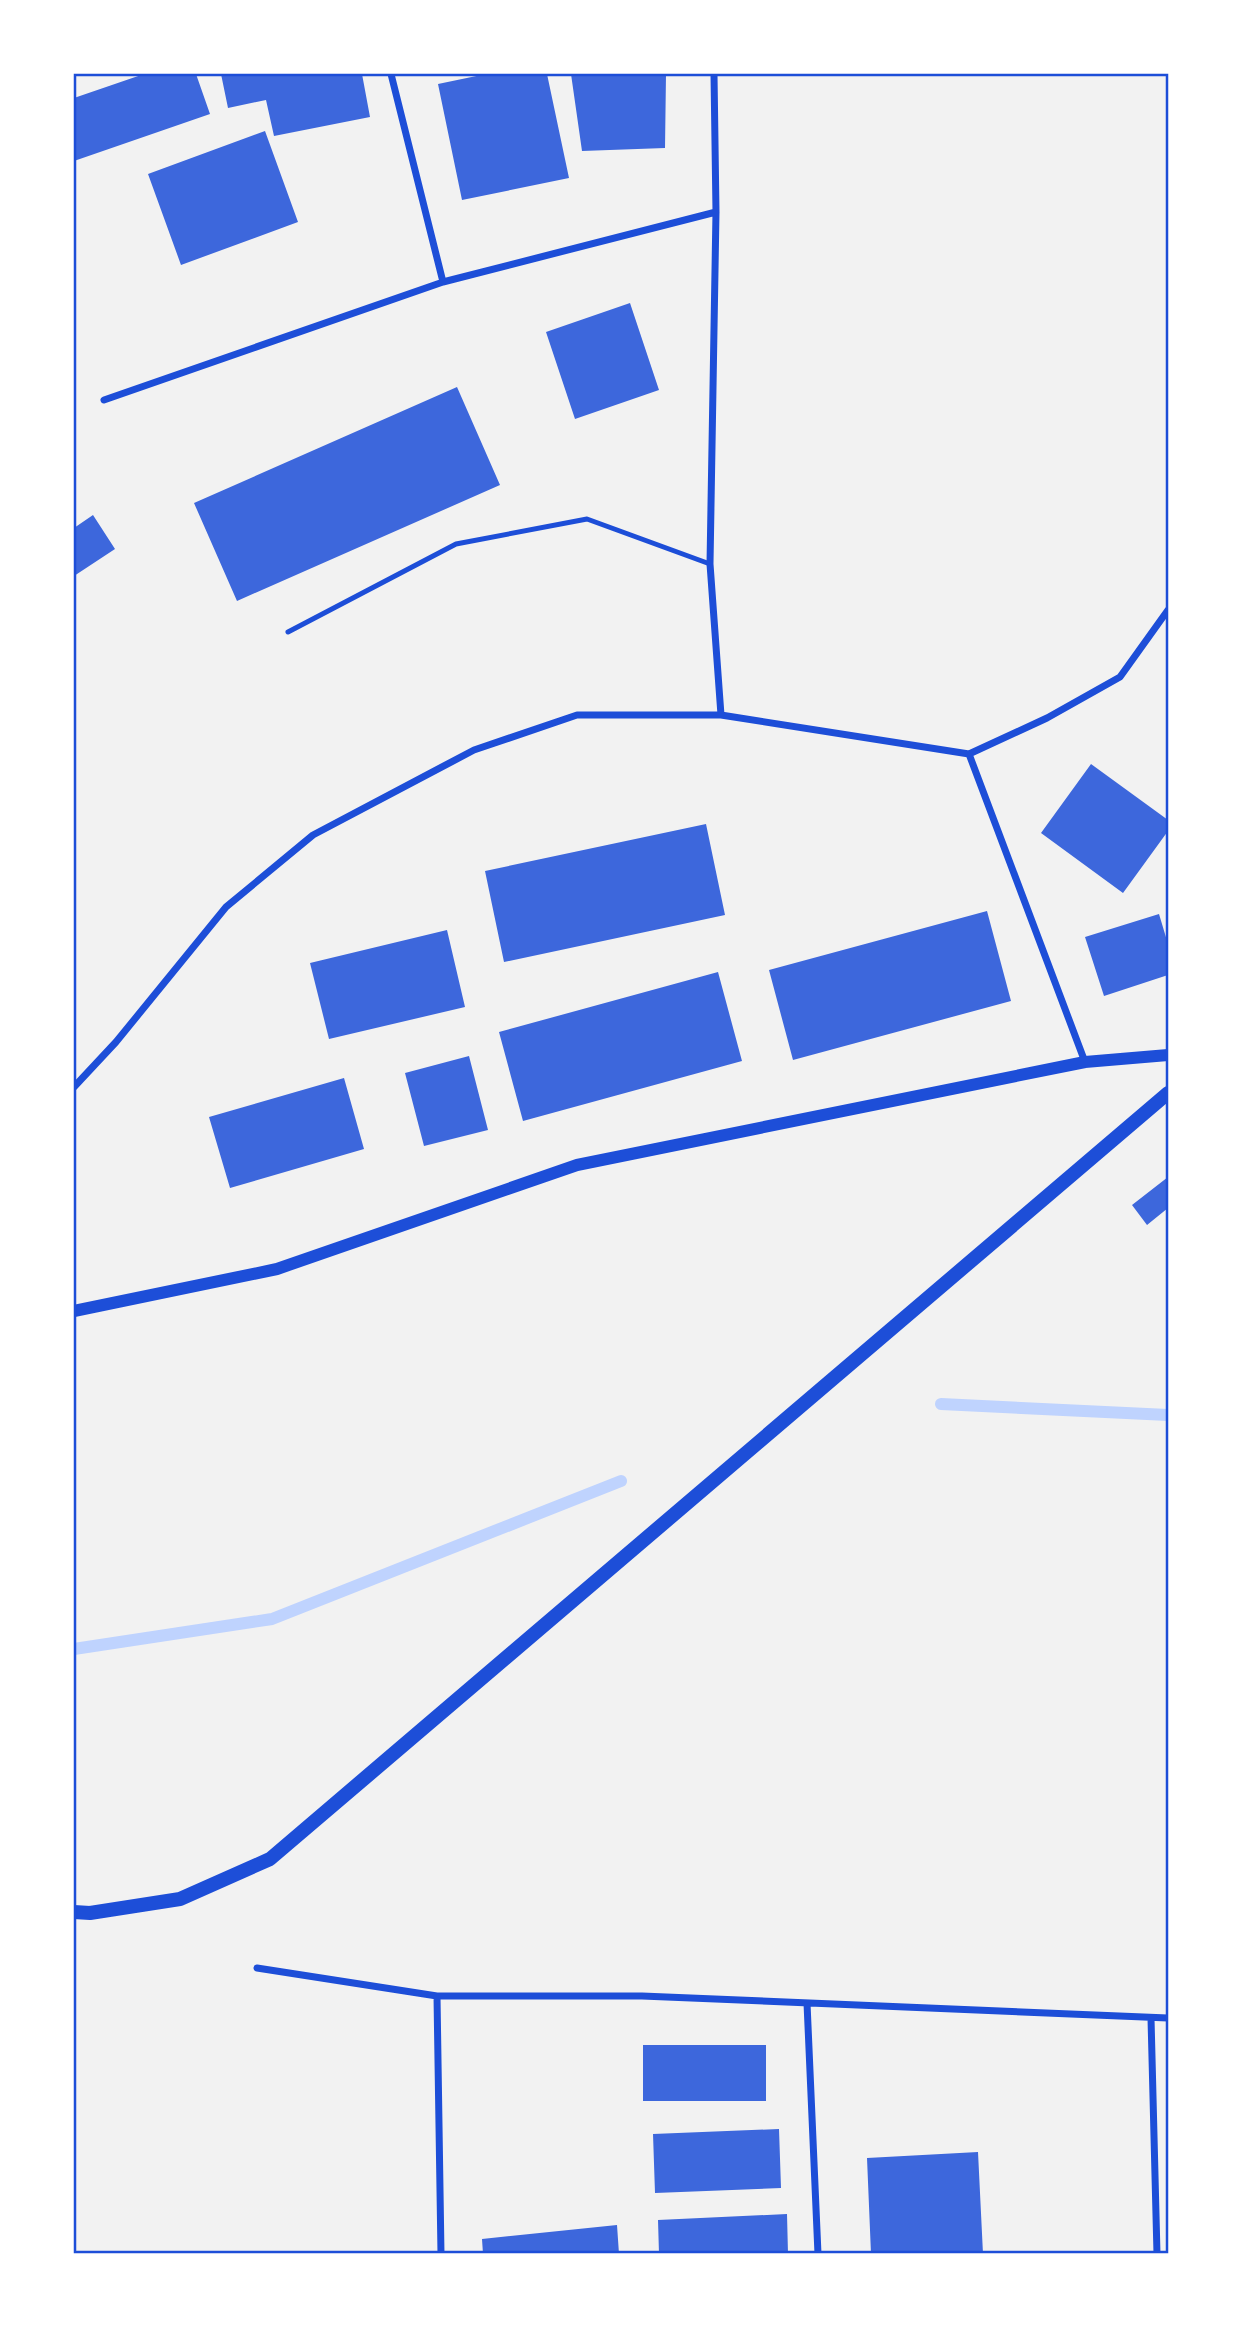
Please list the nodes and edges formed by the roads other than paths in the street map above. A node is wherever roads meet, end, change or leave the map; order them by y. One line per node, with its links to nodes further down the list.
1 (391, 74): 4 (street)
2 (714, 74): 3 (street)
3 (716, 212): 4 (street); 6 (street)
4 (443, 282): 5 (street)
5 (104, 400)
6 (710, 564): 8 (lane); 9 (street)
7 (1168, 610): 10 (street)
8 (288, 632)
9 (721, 715): 10 (street); 13 (street)
10 (969, 754): 12 (street)
11 (1168, 1055): 12 (street)
12 (1085, 1062): 15 (street)
13 (74, 1087)
14 (1168, 1093): 16 (main road)
15 (74, 1311)
16 (74, 1912)
17 (257, 1968): 18 (street)
18 (437, 1996): 19 (street); 22 (street)
19 (807, 2003): 20 (street); 23 (street)
20 (1151, 2018): 21 (street); 24 (street)
21 (1168, 2018)
22 (441, 2253)
23 (818, 2253)
24 (1157, 2253)

